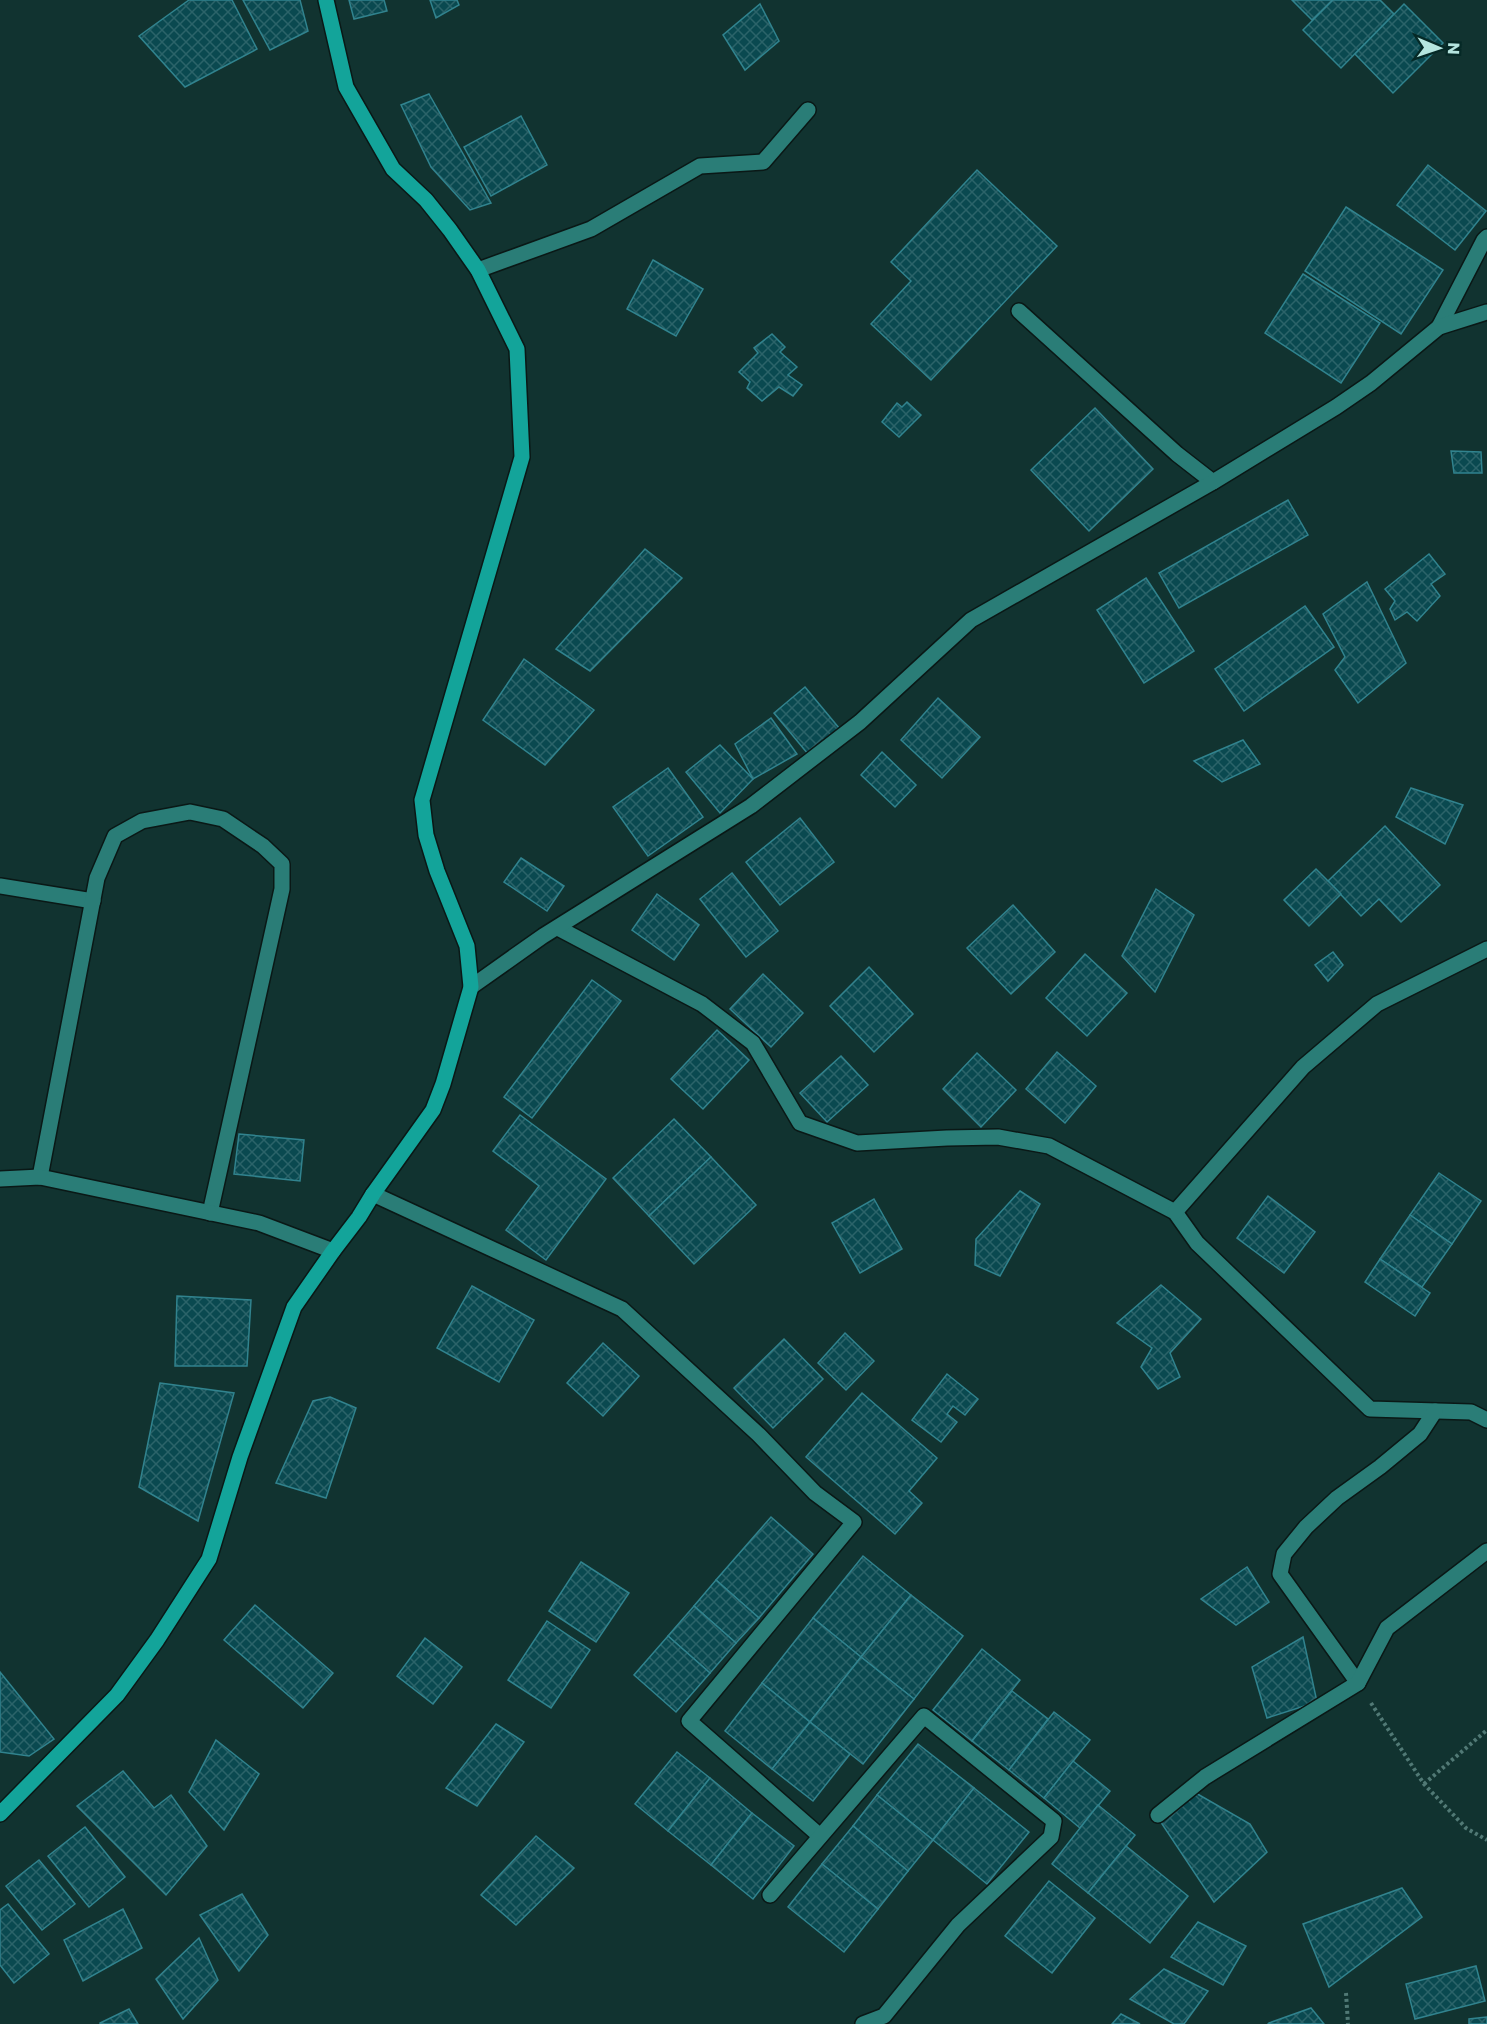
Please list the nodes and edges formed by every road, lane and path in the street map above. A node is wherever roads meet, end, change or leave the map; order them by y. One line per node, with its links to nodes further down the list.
1 (326, 0): 4 (main road)
2 (808, 110): 4 (street)
3 (1487, 237): 7 (street)
4 (478, 270): 13 (main road)
5 (1018, 311): 8 (street)
6 (1487, 312): 7 (street)
7 (1439, 327): 8 (street)
8 (1213, 482): 11 (street)
9 (0, 886): 10 (street)
10 (93, 902): 14 (street); 18 (street)
11 (558, 928): 13 (street); 17 (street)
12 (1487, 949): 17 (street)
13 (471, 987): 16 (main road)
14 (40, 1177): 15 (street); 18 (street)
15 (0, 1179)
16 (373, 1194): 19 (main road); 28 (street)
17 (1175, 1212): 20 (street)
18 (210, 1213): 19 (street)
19 (333, 1251): 26 (main road)
20 (1435, 1411): 21 (street); 23 (street)
21 (1487, 1420)
22 (1487, 1551): 23 (street)
23 (1358, 1683): 25 (path); 27 (street)
24 (1487, 1730): 25 (path)
25 (1424, 1784): 29 (path)
26 (0, 1814)
27 (1158, 1815)
28 (820, 1836): 30 (street); 32 (street)
29 (1487, 1840)
30 (770, 1895)
31 (1346, 1993): 33 (path)
32 (863, 2024)
33 (1348, 2024)

